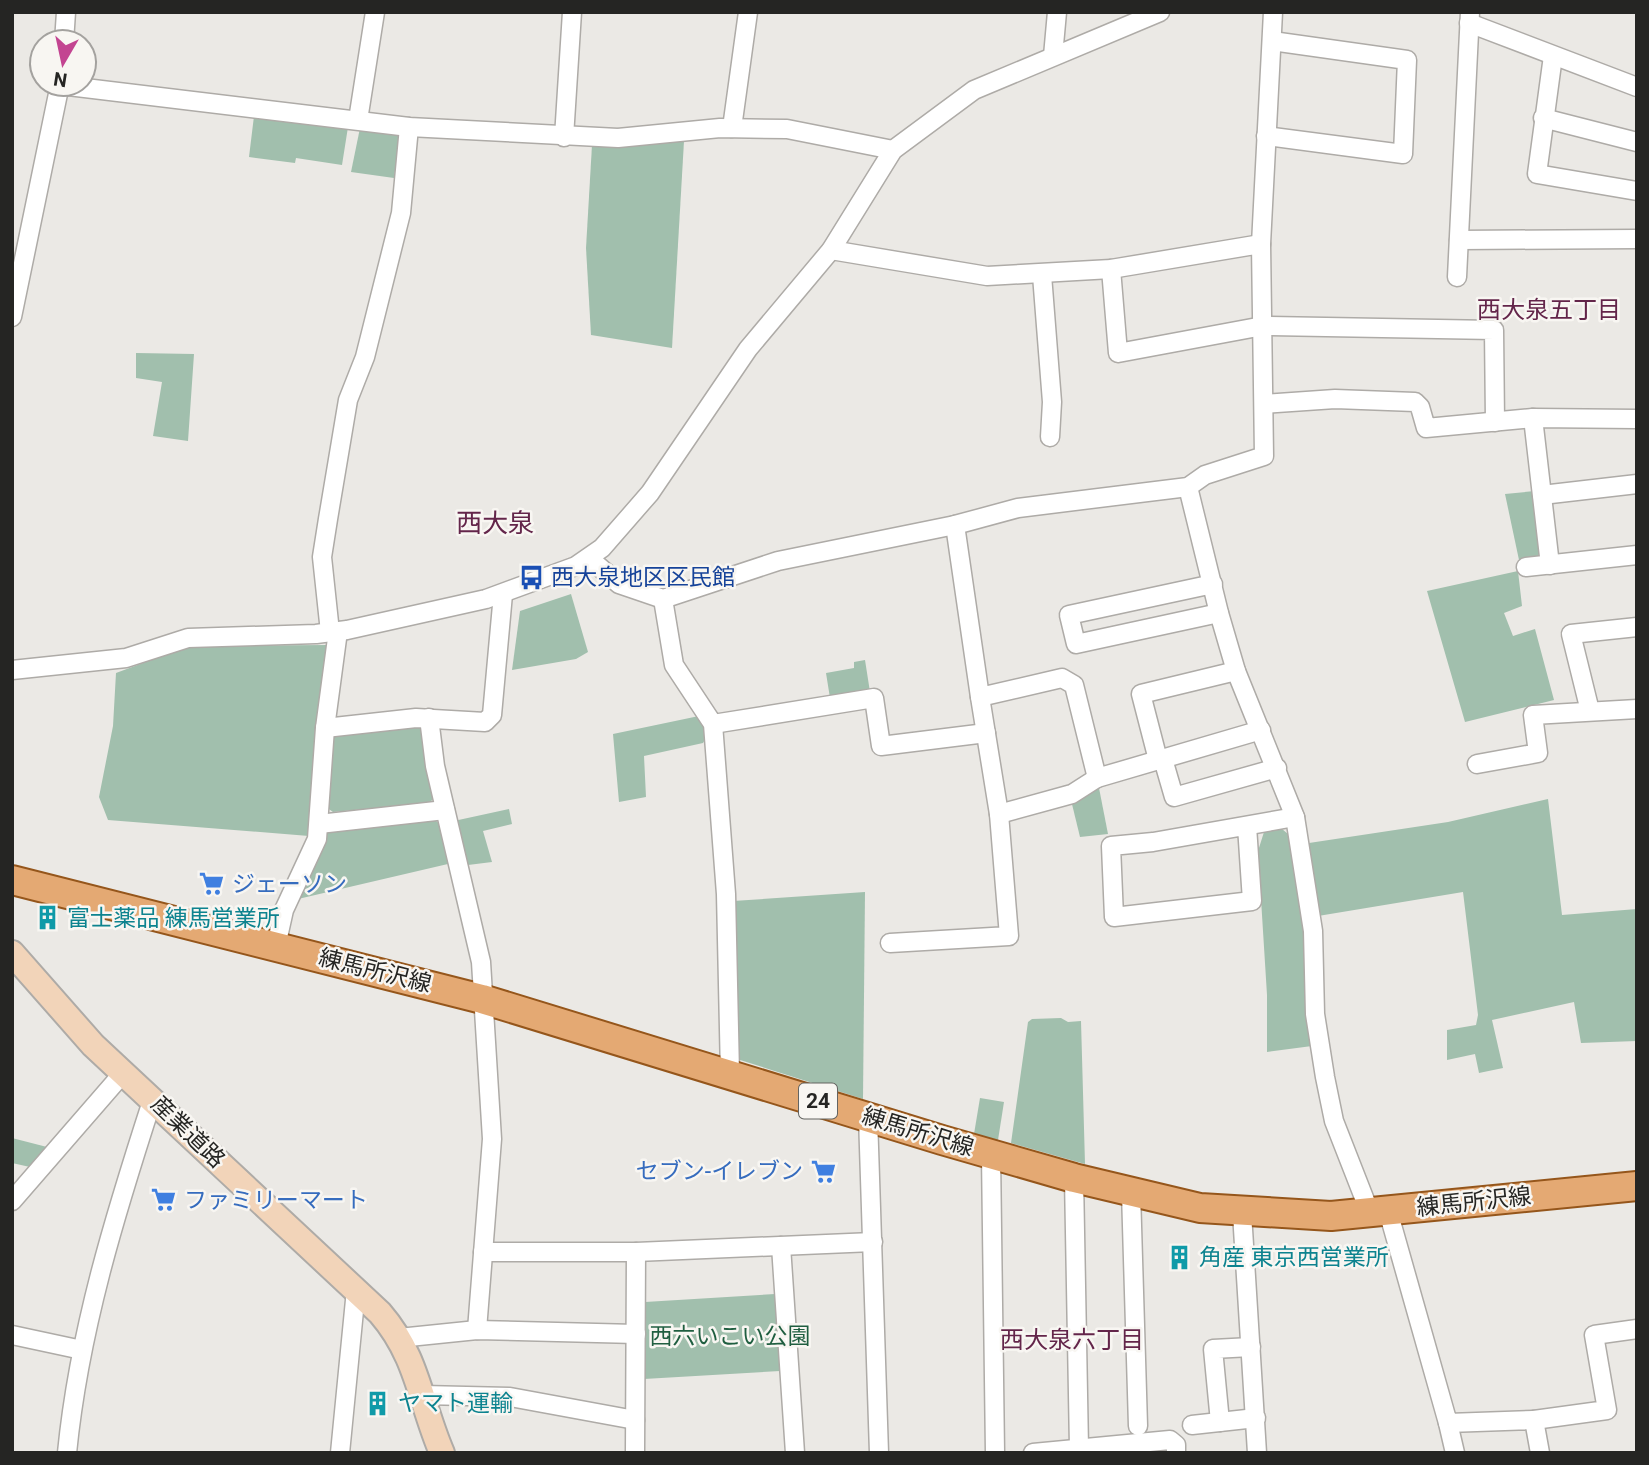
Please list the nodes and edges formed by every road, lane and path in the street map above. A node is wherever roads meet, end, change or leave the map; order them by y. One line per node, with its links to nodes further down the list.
1 (375, 12): 15 (street)
2 (572, 12): 18 (street)
3 (748, 12): 17 (street)
4 (1056, 12): 9 (street)
5 (1160, 12): 9 (street)
6 (1273, 12): 8 (street)
7 (1470, 18): 10 (street); 24 (street)
8 (1272, 41): 19 (street); 19 (street)
9 (1052, 56): 21 (street)
10 (1553, 56): 11 (street); 14 (street)
11 (1637, 87)
12 (98, 89): 15 (street)
13 (57, 98): 30 (street)
14 (1543, 118): 20 (street); 22 (street)
15 (358, 120): 16 (street)
16 (409, 127): 18 (street); 50 (street)
17 (732, 128): 18 (street); 21 (street)
18 (564, 136)
19 (1266, 136): 25 (street)
20 (1637, 142)
21 (893, 150): 26 (street)
22 (1637, 191)
23 (1637, 239): 24 (street)
24 (1459, 240): 29 (street)
25 (1262, 244): 27 (street); 31 (street)
26 (831, 250): 28 (street); 42 (street)
27 (1111, 269): 28 (street); 31 (street)
28 (1042, 275): 36 (street)
29 (1457, 277)
30 (12, 317)
31 (1263, 326): 32 (street); 35 (street)
32 (1264, 404): 35 (street); 38 (street)
33 (1534, 418): 34 (street); 35 (street); 39 (street)
34 (1637, 419)
35 (1495, 422)
36 (1050, 437)
37 (1637, 484): 39 (street)
38 (1188, 487): 40 (street); 45 (street)
39 (1542, 495): 43 (street)
40 (956, 526): 47 (street); 53 (street)
41 (1637, 555): 43 (street)
42 (589, 558): 46 (street); 47 (street)
43 (1550, 565): 44 (street)
44 (1526, 567)
45 (1213, 584): 48 (street); 48 (street)
46 (503, 594): 50 (street); 56 (street)
47 (663, 598): 57 (street)
48 (1219, 613): 52 (street)
49 (1637, 627): 55 (street)
50 (334, 632): 51 (street); 58 (street)
51 (12, 670)
52 (1237, 671): 59 (street); 61 (street)
53 (980, 697): 60 (street); 64 (street)
54 (1637, 709): 55 (street)
55 (1590, 710): 62 (street)
56 (429, 718): 58 (street); 65 (street)
57 (713, 724): 60 (street); 76 (street)
58 (326, 728): 68 (street)
59 (1261, 730): 61 (street); 63 (street)
60 (986, 733): 66 (street)
61 (1159, 760): 63 (street); 64 (street)
62 (1477, 764)
63 (1277, 768): 67 (street)
64 (1097, 778): 66 (street)
65 (445, 810): 68 (street); 74 (street)
66 (999, 814): 71 (street)
67 (1295, 817): 69 (street); 84 (street)
68 (319, 824): 72 (street)
69 (1247, 826): 69 (street)
70 (12, 880): 72 (main road, 練馬所沢線 / 24)
71 (890, 943)
72 (276, 946): 74 (main road, 練馬所沢線 / 24)
73 (12, 953): 75 (street, 産業道路)
74 (482, 999): 76 (main road, 練馬所沢線 / 24); 88 (street)
75 (124, 1072): 77 (street, 産業道路); 83 (street)
76 (730, 1074): 78 (main road, 練馬所沢線 / 24)
77 (153, 1098): 90 (street, 産業道路); 97 (street)
78 (868, 1117): 79 (main road, 練馬所沢線 / 24); 86 (street)
79 (991, 1155): 80 (main road, 練馬所沢線 / 24); 113 (street)
80 (1074, 1178): 82 (main road, 練馬所沢線 / 24); 106 (street)
81 (1637, 1186): 84 (main road, 練馬所沢線 / 24)
82 (1131, 1192): 85 (main road, 練馬所沢線 / 24); 105 (street)
83 (12, 1201)
84 (1379, 1212): 85 (main road, 練馬所沢線 / 24); 103 (street)
85 (1242, 1213): 96 (street)
86 (873, 1242): 87 (street); 112 (street)
87 (781, 1246): 89 (street); 111 (street)
88 (483, 1252): 89 (street); 92 (street)
89 (636, 1252): 93 (street)
90 (356, 1290): 95 (street, 産業道路); 108 (street)
91 (1637, 1329): 101 (street)
92 (477, 1330): 93 (street); 95 (street)
93 (636, 1334): 100 (street)
94 (12, 1335): 97 (street)
95 (400, 1338): 98 (street, 産業道路)
96 (1251, 1348): 99 (street); 102 (street)
97 (82, 1350): 107 (street)
98 (424, 1395): 100 (street); 109 (street, 産業道路)
99 (1256, 1418): 102 (street); 116 (street)
100 (635, 1420): 110 (street)
101 (1534, 1420): 103 (street); 118 (street)
102 (1220, 1422): 104 (street)
103 (1448, 1423): 117 (street)
104 (1192, 1425)
105 (1138, 1426)
106 (1079, 1448): 114 (street); 115 (street)
107 (67, 1453)
108 (340, 1453)
109 (442, 1453)
110 (635, 1453)
111 (795, 1453)
112 (879, 1453)
113 (995, 1453)
114 (1033, 1453)
115 (1177, 1453)
116 (1257, 1453)
117 (1455, 1453)
118 (1540, 1453)

